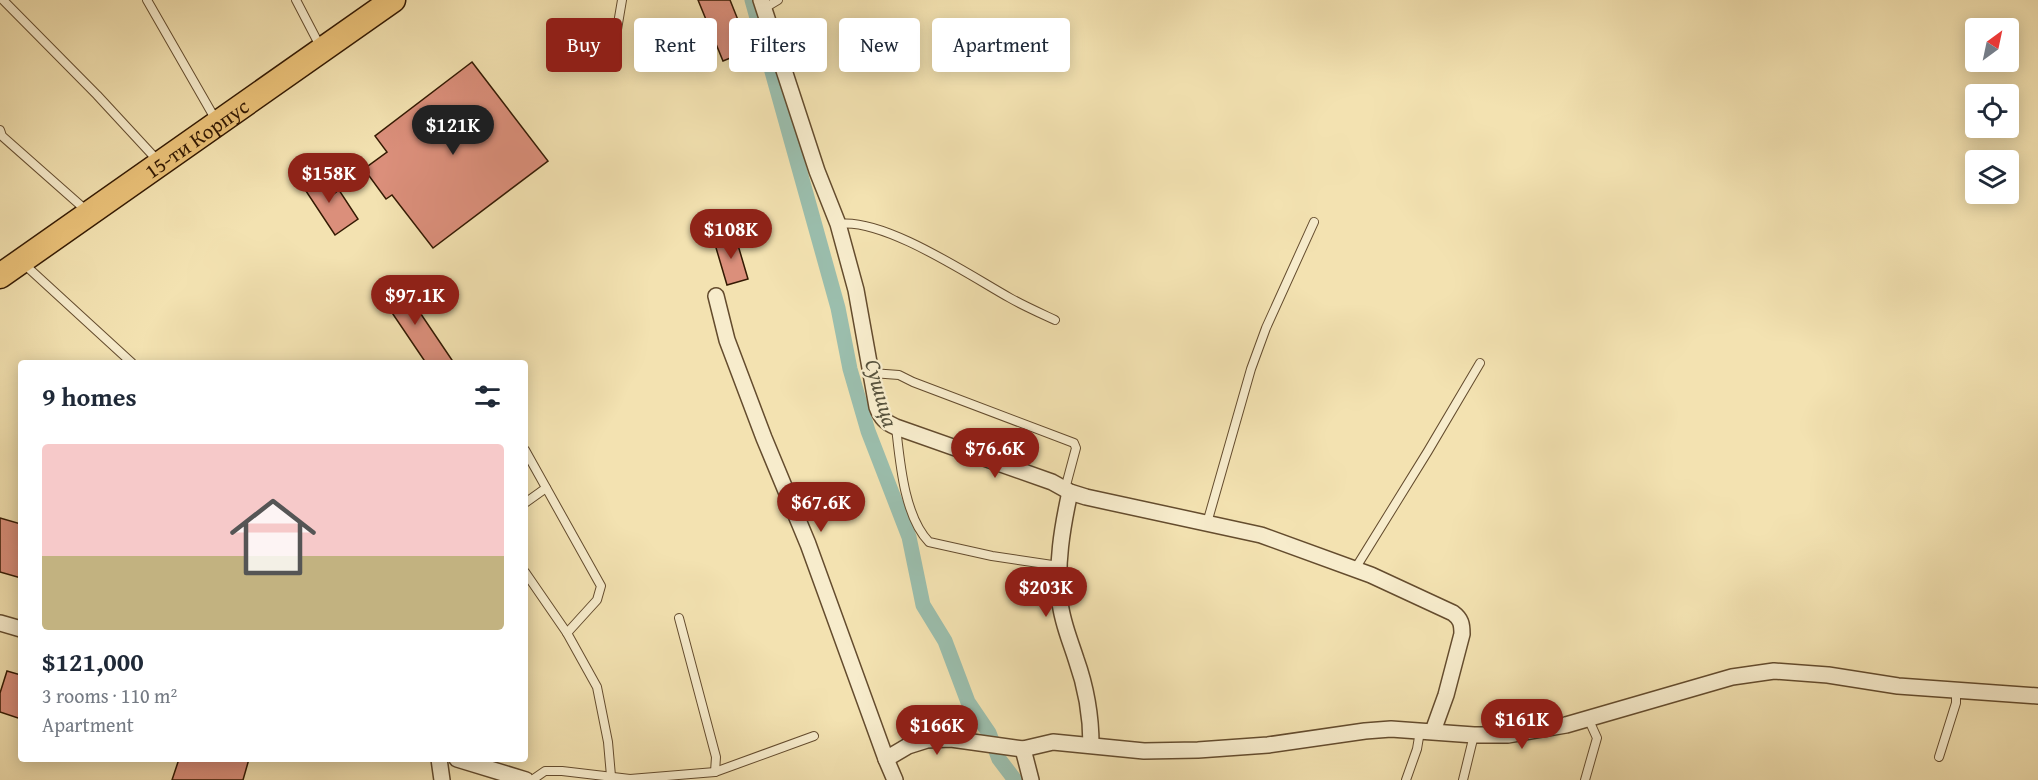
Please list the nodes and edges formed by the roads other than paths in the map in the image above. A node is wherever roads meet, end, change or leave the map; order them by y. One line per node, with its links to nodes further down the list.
1 (3, 0): 12 (lane)
2 (147, 0): 10 (lane)
3 (296, 0): 9 (lane)
4 (393, 0): 9 (main road, 15-ти Корпус)
5 (622, 0): 8 (lane)
6 (778, 0): 7 (lane)
7 (762, 4): 15 (street)
8 (619, 18)
9 (322, 50): 10 (main road, 15-ти Корпус)
10 (218, 123): 12 (main road, 15-ти Корпус)
11 (0, 130): 13 (lane)
12 (160, 163): 13 (main road, 15-ти Корпус)
13 (89, 213): 16 (main road, 15-ти Корпус)
14 (1314, 222): 28 (lane)
15 (838, 224): 19 (lane); 22 (street)
16 (21, 261): 17 (main road, 15-ти Корпус); 20 (lane)
17 (0, 276)
18 (716, 296): 45 (street)
19 (1055, 320)
20 (129, 360)
21 (1480, 363): 30 (lane)
22 (872, 373): 23 (street); 26 (lane)
23 (896, 427): 26 (street); 29 (lane)
24 (528, 455): 25 (lane)
25 (546, 488): 27 (lane); 35 (lane)
26 (1068, 491): 28 (street); 29 (street)
27 (528, 501)
28 (1207, 523): 30 (street)
29 (1059, 566): 42 (street)
30 (1355, 569): 39 (street)
31 (528, 576): 35 (lane)
32 (679, 618): 48 (lane)
33 (0, 623): 34 (street)
34 (18, 628)
35 (567, 633): 49 (lane)
36 (1956, 691): 37 (street); 38 (street); 44 (lane)
37 (2038, 696)
38 (1588, 718): 40 (street); 57 (lane)
39 (1426, 731): 40 (street); 42 (street); 55 (lane)
40 (1474, 735): 56 (lane)
41 (814, 736): 48 (lane)
42 (1091, 745): 43 (street)
43 (1023, 749): 45 (street); 54 (street)
44 (1939, 757)
45 (886, 759): 53 (street)
46 (439, 762): 50 (street)
47 (467, 762): 51 (street)
48 (716, 772): 49 (lane)
49 (611, 776): 52 (lane)
50 (442, 780)
51 (526, 780)
52 (532, 780)
53 (896, 780)
54 (1031, 780)
55 (1406, 780)
56 (1463, 780)
57 (1585, 780)

